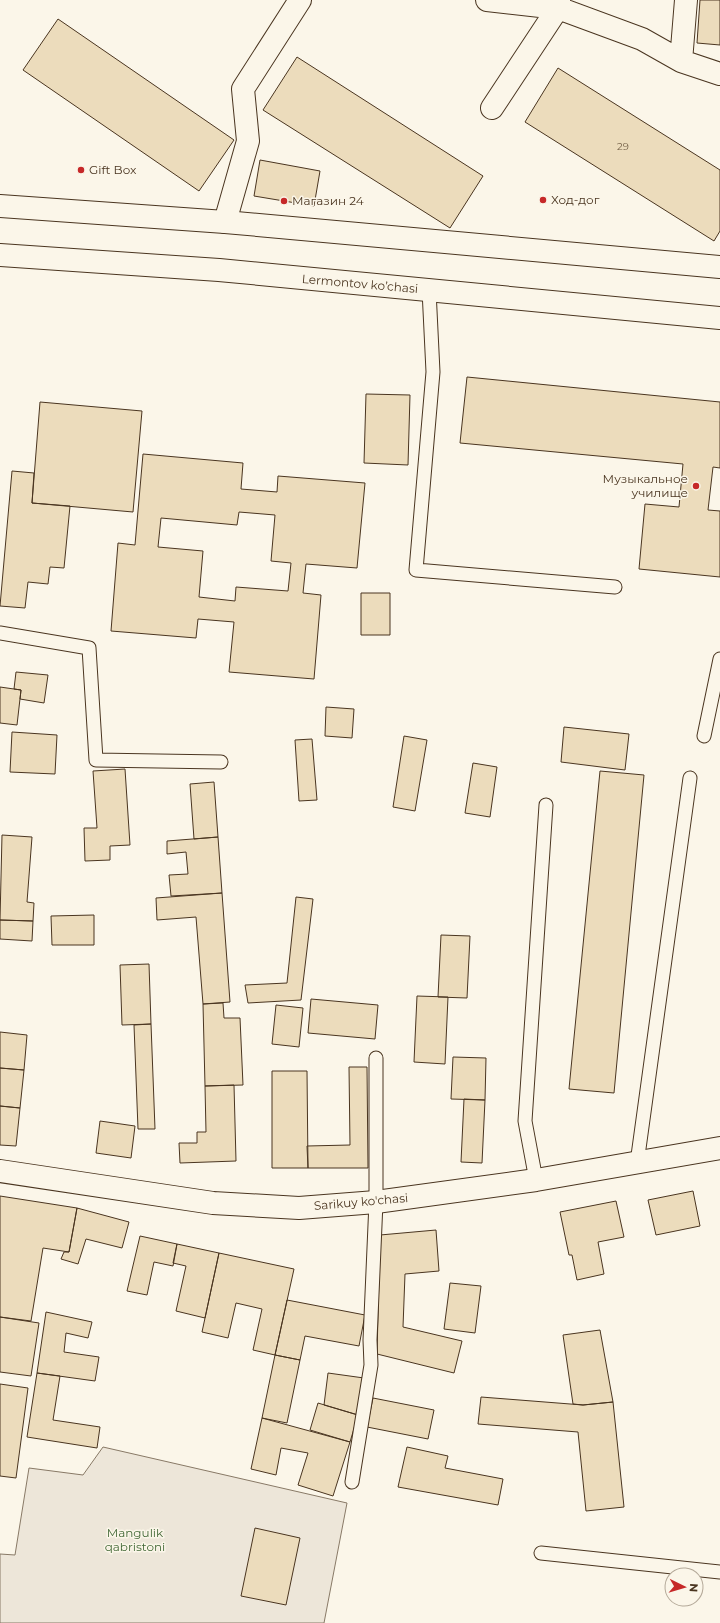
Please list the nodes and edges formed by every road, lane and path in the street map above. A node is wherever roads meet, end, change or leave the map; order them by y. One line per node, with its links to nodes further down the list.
1 (300, 0): 9 (main road)
2 (486, 0): 4 (main road)
3 (686, 0): 5 (main road)
4 (559, 4): 5 (main road); 7 (main road)
5 (681, 61): 6 (main road)
6 (720, 74)
7 (492, 108)
8 (0, 206): 9 (main road)
9 (224, 222): 11 (main road)
10 (0, 255): 12 (main road, Lermontov ko’chasi)
11 (720, 267)
12 (429, 290): 13 (main road, Lermontov ko’chasi); 14 (lane)
13 (720, 318)
14 (615, 587)
15 (0, 633): 18 (lane)
16 (720, 659): 17 (lane)
17 (704, 736)
18 (221, 762)
19 (690, 778): 23 (lane)
20 (546, 806): 25 (lane)
21 (376, 1058): 26 (lane)
22 (720, 1148): 23 (main road, Sarikuy ko'chasi)
23 (637, 1163): 25 (main road, Sarikuy ko'chasi)
24 (0, 1171): 26 (main road, Sarikuy ko'chasi)
25 (536, 1180): 26 (main road, Sarikuy ko'chasi)
26 (376, 1202): 27 (lane)
27 (352, 1482)
28 (541, 1553): 29 (lane)
29 (720, 1572)

